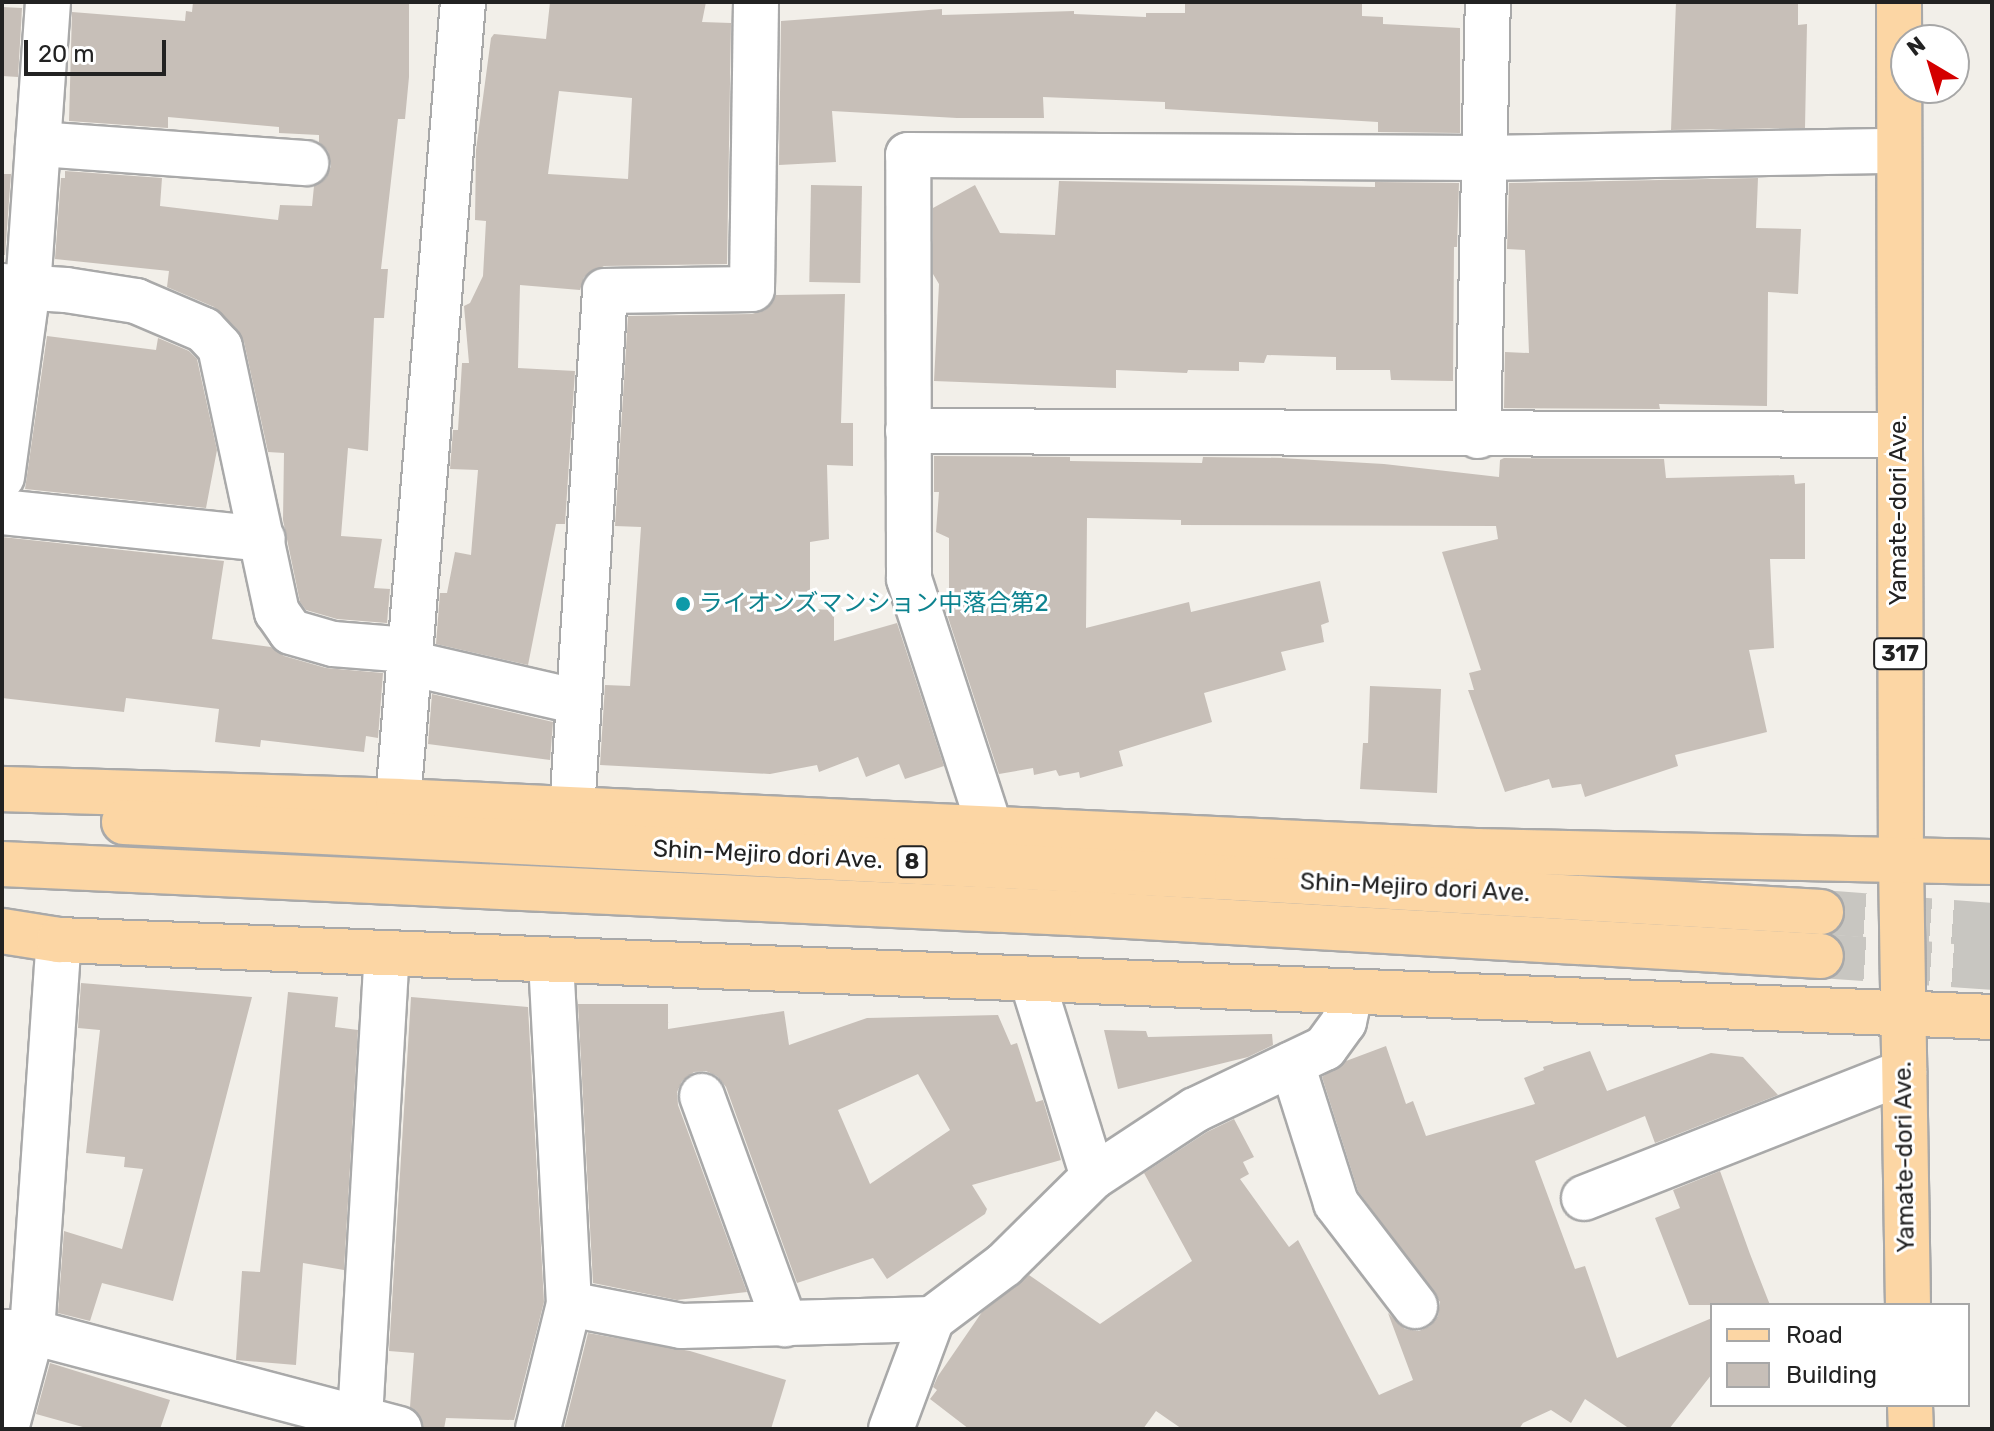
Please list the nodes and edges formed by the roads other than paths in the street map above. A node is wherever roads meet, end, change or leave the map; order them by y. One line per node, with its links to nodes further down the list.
1 (48, 2): 6 (street)
2 (463, 2): 17 (street)
3 (756, 2): 18 (street)
4 (1488, 2): 8 (street)
5 (1899, 2): 7 (main road, Yamate-dori Ave. / 317)
6 (38, 144): 9 (street); 10 (street)
7 (1898, 151): 8 (street); 12 (main road, Yamate-dori Ave. / 317)
8 (1483, 158): 11 (street); 13 (street)
9 (306, 163)
10 (15, 287): 14 (street); 16 (street)
11 (908, 431): 13 (street); 23 (street)
12 (1899, 435): 13 (street); 24 (main road, Yamate-dori Ave. / 317)
13 (1478, 436)
14 (2, 477)
15 (2, 512): 16 (street)
16 (263, 539): 17 (street)
17 (409, 656): 18 (street); 20 (street)
18 (579, 702): 21 (street)
19 (2, 789): 20 (main road)
20 (398, 801): 21 (main road)
21 (572, 810): 23 (main road)
22 (2, 816): 27 (main road, Shin-Mejiro dori Ave. / 8)
23 (990, 828): 24 (main road)
24 (1901, 861): 25 (main road); 35 (main road, Yamate-dori Ave. / 317)
25 (1992, 862)
26 (2, 864): 31 (main road, Shin-Mejiro dori Ave. / 8)
27 (1821, 912)
28 (2, 931): 29 (main road)
29 (59, 940): 30 (main road); 47 (street)
30 (387, 954): 32 (main road); 50 (street)
31 (1821, 956)
32 (551, 961): 33 (main road); 43 (street)
33 (1032, 980): 34 (main road); 40 (street)
34 (1350, 993): 35 (main road); 37 (street)
35 (1902, 1014): 36 (main road); 38 (main road, Yamate-dori Ave. / 317)
36 (1992, 1017)
37 (1292, 1064): 40 (street); 44 (street)
38 (1904, 1072): 41 (street); 42 (main road, Yamate-dori Ave. / 317)
39 (702, 1096): 46 (street)
40 (1093, 1177): 45 (street)
41 (1584, 1198)
42 (1908, 1303)
43 (569, 1304): 46 (street); 52 (street)
44 (1415, 1306)
45 (932, 1319): 46 (street); 49 (street)
46 (785, 1324)
47 (17, 1332): 50 (street); 51 (street)
48 (1910, 1407): 53 (main road)
49 (902, 1424)
50 (372, 1425)
51 (6, 1429)
52 (538, 1429)
53 (1911, 1429)

